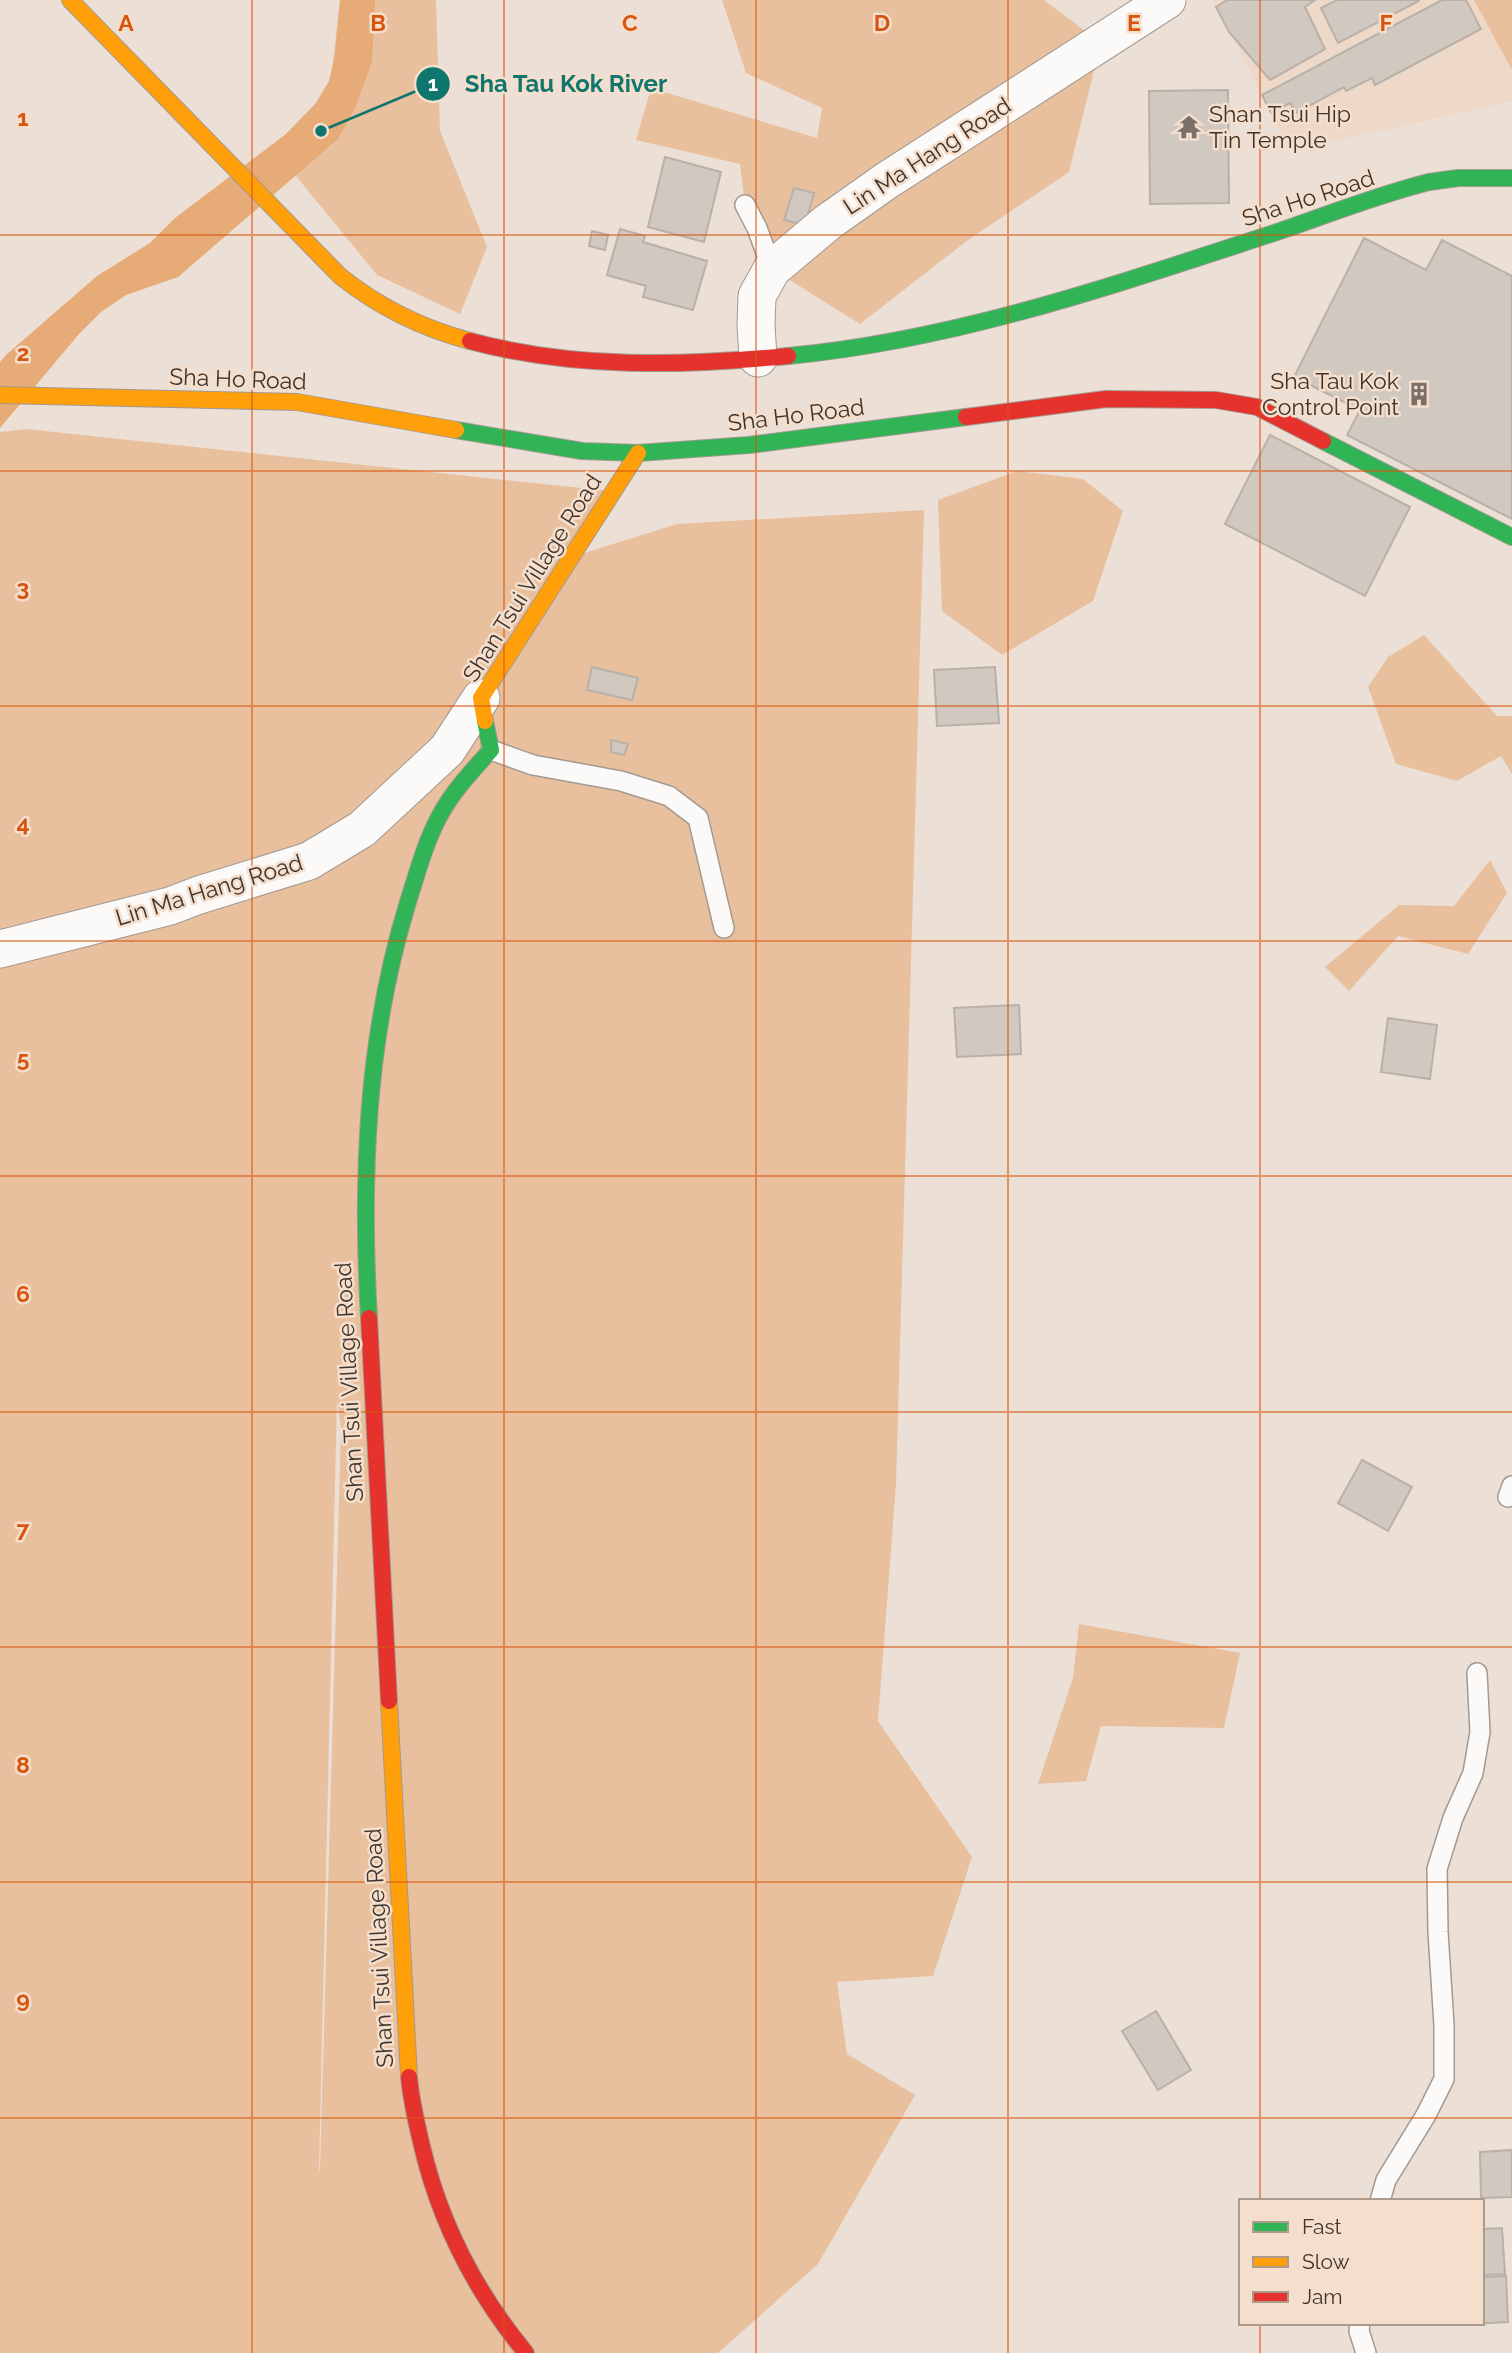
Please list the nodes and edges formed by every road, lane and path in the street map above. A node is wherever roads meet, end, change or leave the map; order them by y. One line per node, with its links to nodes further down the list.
1 (69, 0): 6 (main road, Sha Ho Road)
2 (1167, 0): 5 (street, Lin Ma Hang Road)
3 (1512, 178): 6 (main road, Sha Ho Road)
4 (745, 205): 5 (lane)
5 (772, 269): 6 (street, Lin Ma Hang Road)
6 (758, 358)
7 (0, 395): 8 (main road, Sha Ho Road)
8 (638, 453): 9 (main road, Sha Ho Road); 10 (main road, Shan Tsui Village Road)
9 (1512, 537)
10 (481, 698): 11 (main road, Shan Tsui Village Road); 13 (street, Lin Ma Hang Road)
11 (491, 750): 12 (lane); 17 (main road, Shan Tsui Village Road)
12 (724, 928)
13 (0, 949)
14 (1477, 1672): 15 (lane)
15 (1381, 2199)
16 (1360, 2325): 18 (lane)
17 (526, 2353)
18 (1366, 2353)

